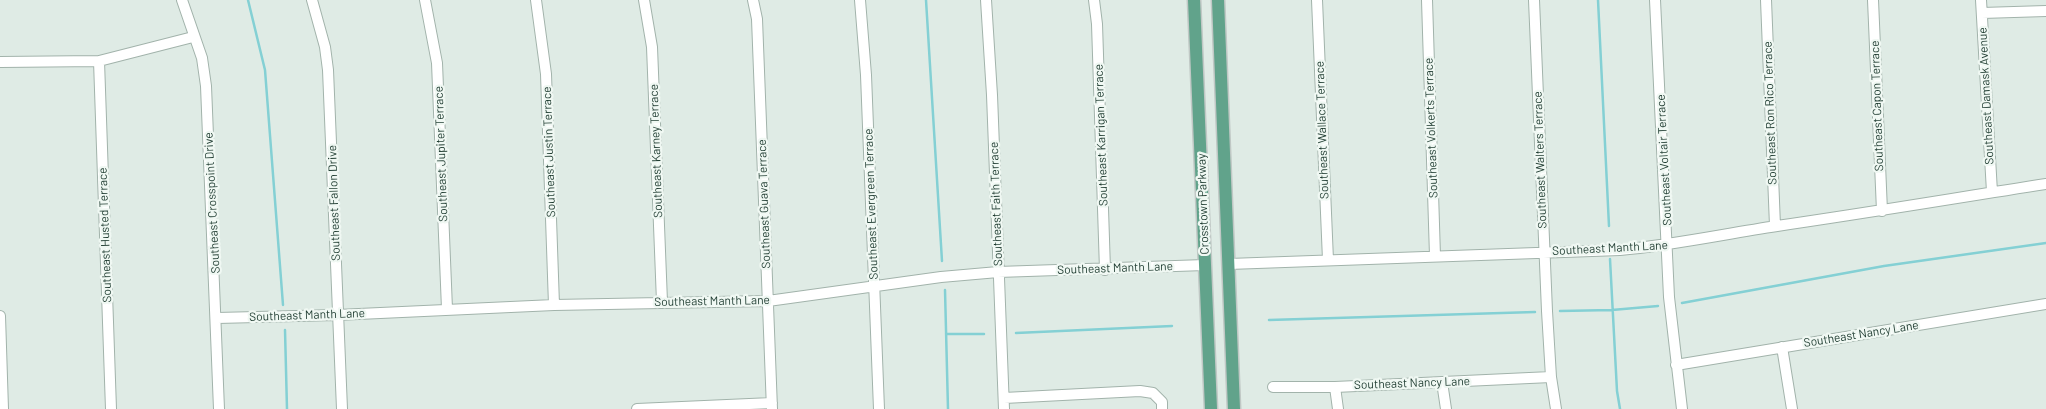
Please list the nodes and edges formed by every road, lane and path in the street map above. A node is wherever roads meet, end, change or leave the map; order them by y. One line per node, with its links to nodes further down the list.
1 (182, 0): 21 (street, Southeast Crosspoint Drive)
2 (312, 0): 44 (street, Southeast Fallon Drive)
3 (425, 0): 43 (street, Southeast Jupiter Terrace)
4 (536, 0): 42 (street, Southeast Justin Terrace)
5 (644, 0): 40 (street, Southeast Karney Terrace)
6 (753, 0): 39 (street, Southeast Guava Terrace)
7 (860, 0): 38 (street, Southeast Evergreen Terrace)
8 (986, 0): 37 (street, Southeast Faith Terrace)
9 (1094, 0): 36 (street, Southeast Karrigan Terrace)
10 (1194, 0): 24 (main road, Crosstown Parkway)
11 (1218, 0): 25 (main road, Crosstown Parkway)
12 (1317, 0): 33 (street, Southeast Wallace Terrace)
13 (1427, 0): 32 (street, Southeast Volkerts Terrace)
14 (1534, 0): 31 (street, Southeast Walters Terrace)
15 (1655, 0): 30 (street, Southeast Voltair Terrace)
16 (1766, 0): 29 (street, Southeast Ron Rico Terrace)
17 (1873, 0): 28 (street, Southeast Capon Terrace)
18 (1981, 0): 20 (street, Southeast Damask Avenue)
19 (2046, 11): 20 (street)
20 (1982, 12): 27 (street, Southeast Damask Avenue)
21 (193, 37): 22 (street); 46 (street, Southeast Crosspoint Drive)
22 (99, 61): 23 (street); 56 (street, Southeast Husted Terrace)
23 (0, 62)
24 (1198, 77): 25 (main road); 35 (main road, Crosstown Parkway)
25 (1222, 84): 34 (main road, Crosstown Parkway)
26 (2046, 184): 27 (street, Southeast Manth Lane)
27 (1992, 192): 28 (street, Southeast Manth Lane)
28 (1882, 211): 29 (street, Southeast Manth Lane)
29 (1775, 226): 30 (street, Southeast Manth Lane)
30 (1668, 245): 31 (street, Southeast Manth Lane); 48 (street, Southeast Voltair Terrace)
31 (1544, 252): 32 (street, Southeast Manth Lane); 49 (street, Southeast Walters Terrace)
32 (1435, 256): 33 (street, Southeast Manth Lane)
33 (1328, 260): 34 (street, Southeast Manth Lane)
34 (1228, 264): 64 (main road, Crosstown Parkway)
35 (1205, 265): 36 (street, Southeast Manth Lane); 63 (main road, Crosstown Parkway)
36 (1105, 270): 37 (street, Southeast Manth Lane)
37 (998, 272): 38 (street, Southeast Manth Lane); 53 (street, Southeast Faith Terrace)
38 (874, 288): 39 (street, Southeast Manth Lane); 60 (street, Southeast Evergreen Terrace)
39 (768, 301): 40 (street, Southeast Manth Lane); 54 (street, Southeast Guava Terrace)
40 (662, 302): 42 (street, Southeast Manth Lane)
41 (2046, 304): 47 (street, Southeast Nancy Lane)
42 (554, 305): 43 (street, Southeast Manth Lane)
43 (447, 309): 44 (street, Southeast Manth Lane)
44 (337, 315): 46 (street, Southeast Manth Lane); 58 (street, Southeast Fallon Drive)
45 (0, 316): 55 (street)
46 (217, 318): 57 (street, Southeast Crosspoint Drive)
47 (1782, 347): 48 (street, Southeast Nancy Lane); 69 (street)
48 (1676, 365): 68 (street, Southeast Voltair Terrace)
49 (1551, 377): 50 (street, Southeast Nancy Lane); 67 (street, Southeast Walters Terrace)
50 (1442, 382): 51 (street, Southeast Nancy Lane); 66 (street)
51 (1335, 387): 52 (street, Southeast Nancy Lane); 65 (street)
52 (1273, 388)
53 (1004, 398): 61 (street, Southeast Faith Terrace); 62 (street)
54 (772, 406): 59 (street)
55 (3, 409)
56 (111, 409)
57 (220, 409)
58 (342, 409)
59 (637, 409)
60 (879, 409)
61 (1004, 409)
62 (1162, 409)
63 (1211, 409)
64 (1234, 409)
65 (1338, 409)
66 (1446, 409)
67 (1556, 409)
68 (1682, 409)
69 (1792, 409)

